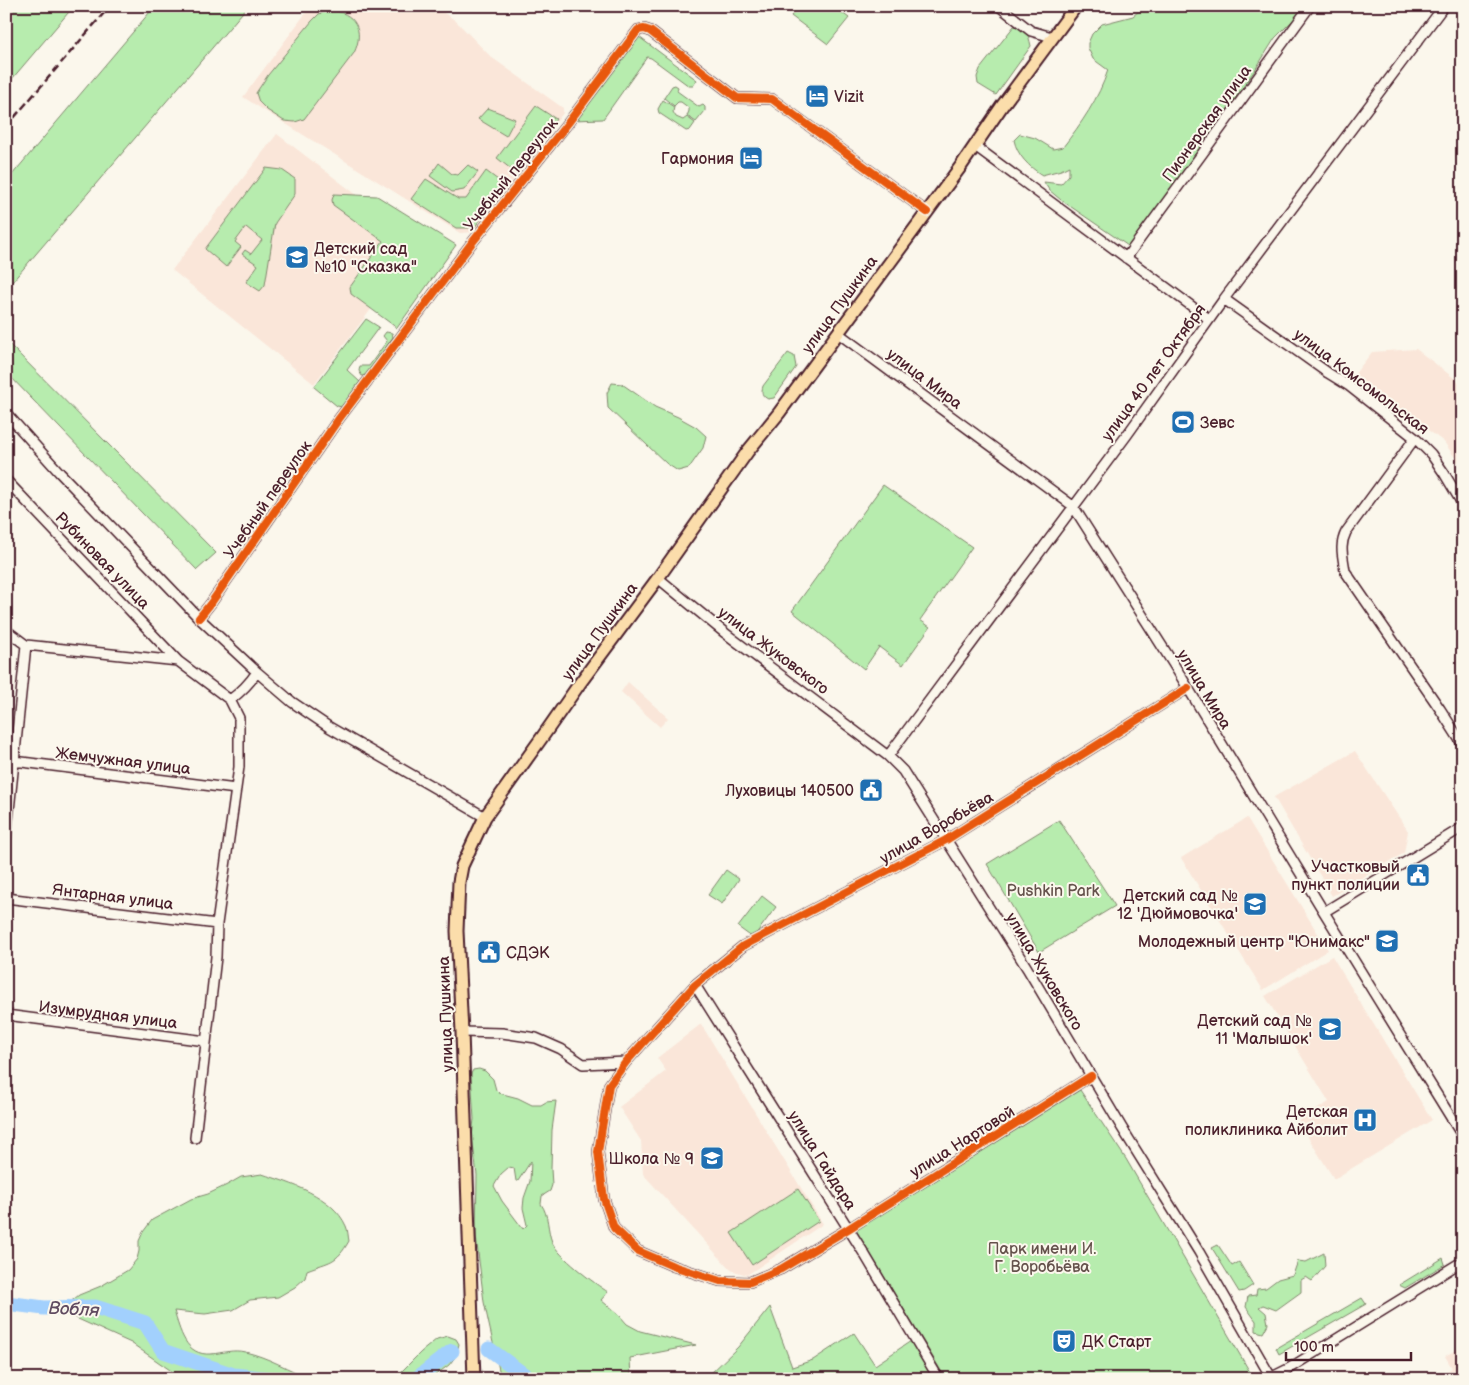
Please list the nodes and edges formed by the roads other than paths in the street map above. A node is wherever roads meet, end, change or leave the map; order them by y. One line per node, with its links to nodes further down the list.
1 (999, 6): 5 (street)
2 (1076, 6): 5 (main road, улица Пушкина)
3 (1310, 6): 8 (street, Пионерская улица)
4 (1444, 6): 9 (street, улица 40 лет Октября)
5 (1052, 38): 6 (main road, улица Пушкина)
6 (975, 146): 7 (main road, улица Пушкина); 8 (street)
7 (927, 212): 11 (main road, улица Пушкина); 18 (street, Учебный переулок)
8 (1126, 258): 10 (street)
9 (1224, 299): 10 (street, улица 40 лет Октября); 13 (street, улица Комсомольская)
10 (1209, 319): 16 (street, улица 40 лет Октября)
11 (838, 333): 16 (street, улица Мира); 17 (main road, улица Пушкина)
12 (6, 412): 18 (street)
13 (1415, 438): 15 (street, улица Комсомольская); 25 (street)
14 (6, 480): 21 (street, Рубиновая улица)
15 (1463, 505)
16 (1073, 506): 23 (street, улица Мира); 26 (street, улица 40 лет Октября)
17 (658, 578): 26 (street, улица Жуковского); 29 (main road, улица Пушкина)
18 (199, 618): 22 (street)
19 (6, 630): 20 (street)
20 (26, 645): 21 (street); 27 (street)
21 (178, 661): 24 (street, Рубиновая улица)
22 (257, 672): 24 (street); 29 (street)
23 (1188, 688): 32 (street, улица Воробьёва); 34 (street, улица Мира)
24 (230, 700): 28 (street)
25 (1463, 745)
26 (888, 756): 32 (street, улица Жуковского)
27 (10, 761): 28 (street, Жемчужная улица); 31 (street)
28 (236, 789): 35 (street)
29 (485, 817): 38 (main road, улица Пушкина)
30 (1463, 827): 34 (street)
31 (6, 840)
32 (946, 840): 36 (street, улица Воробьёва); 41 (street, улица Жуковского)
33 (6, 898): 35 (street, Янтарная улица)
34 (1324, 912): 42 (street, улица Мира)
35 (217, 924): 39 (street)
36 (695, 985): 40 (street); 44 (street, улица Гайдара)
37 (6, 1016): 39 (street, Изумрудная улица)
38 (462, 1032): 40 (street); 46 (main road, улица Пушкина)
39 (206, 1042): 43 (street)
40 (626, 1062): 44 (street)
41 (1091, 1076): 44 (street, улица Нартовой); 47 (street, улица Жуковского)
42 (1463, 1137)
43 (195, 1138)
44 (848, 1229): 48 (street, улица Гайдара)
45 (1463, 1261): 47 (street)
46 (474, 1377)
47 (1270, 1378)
48 (939, 1379)

